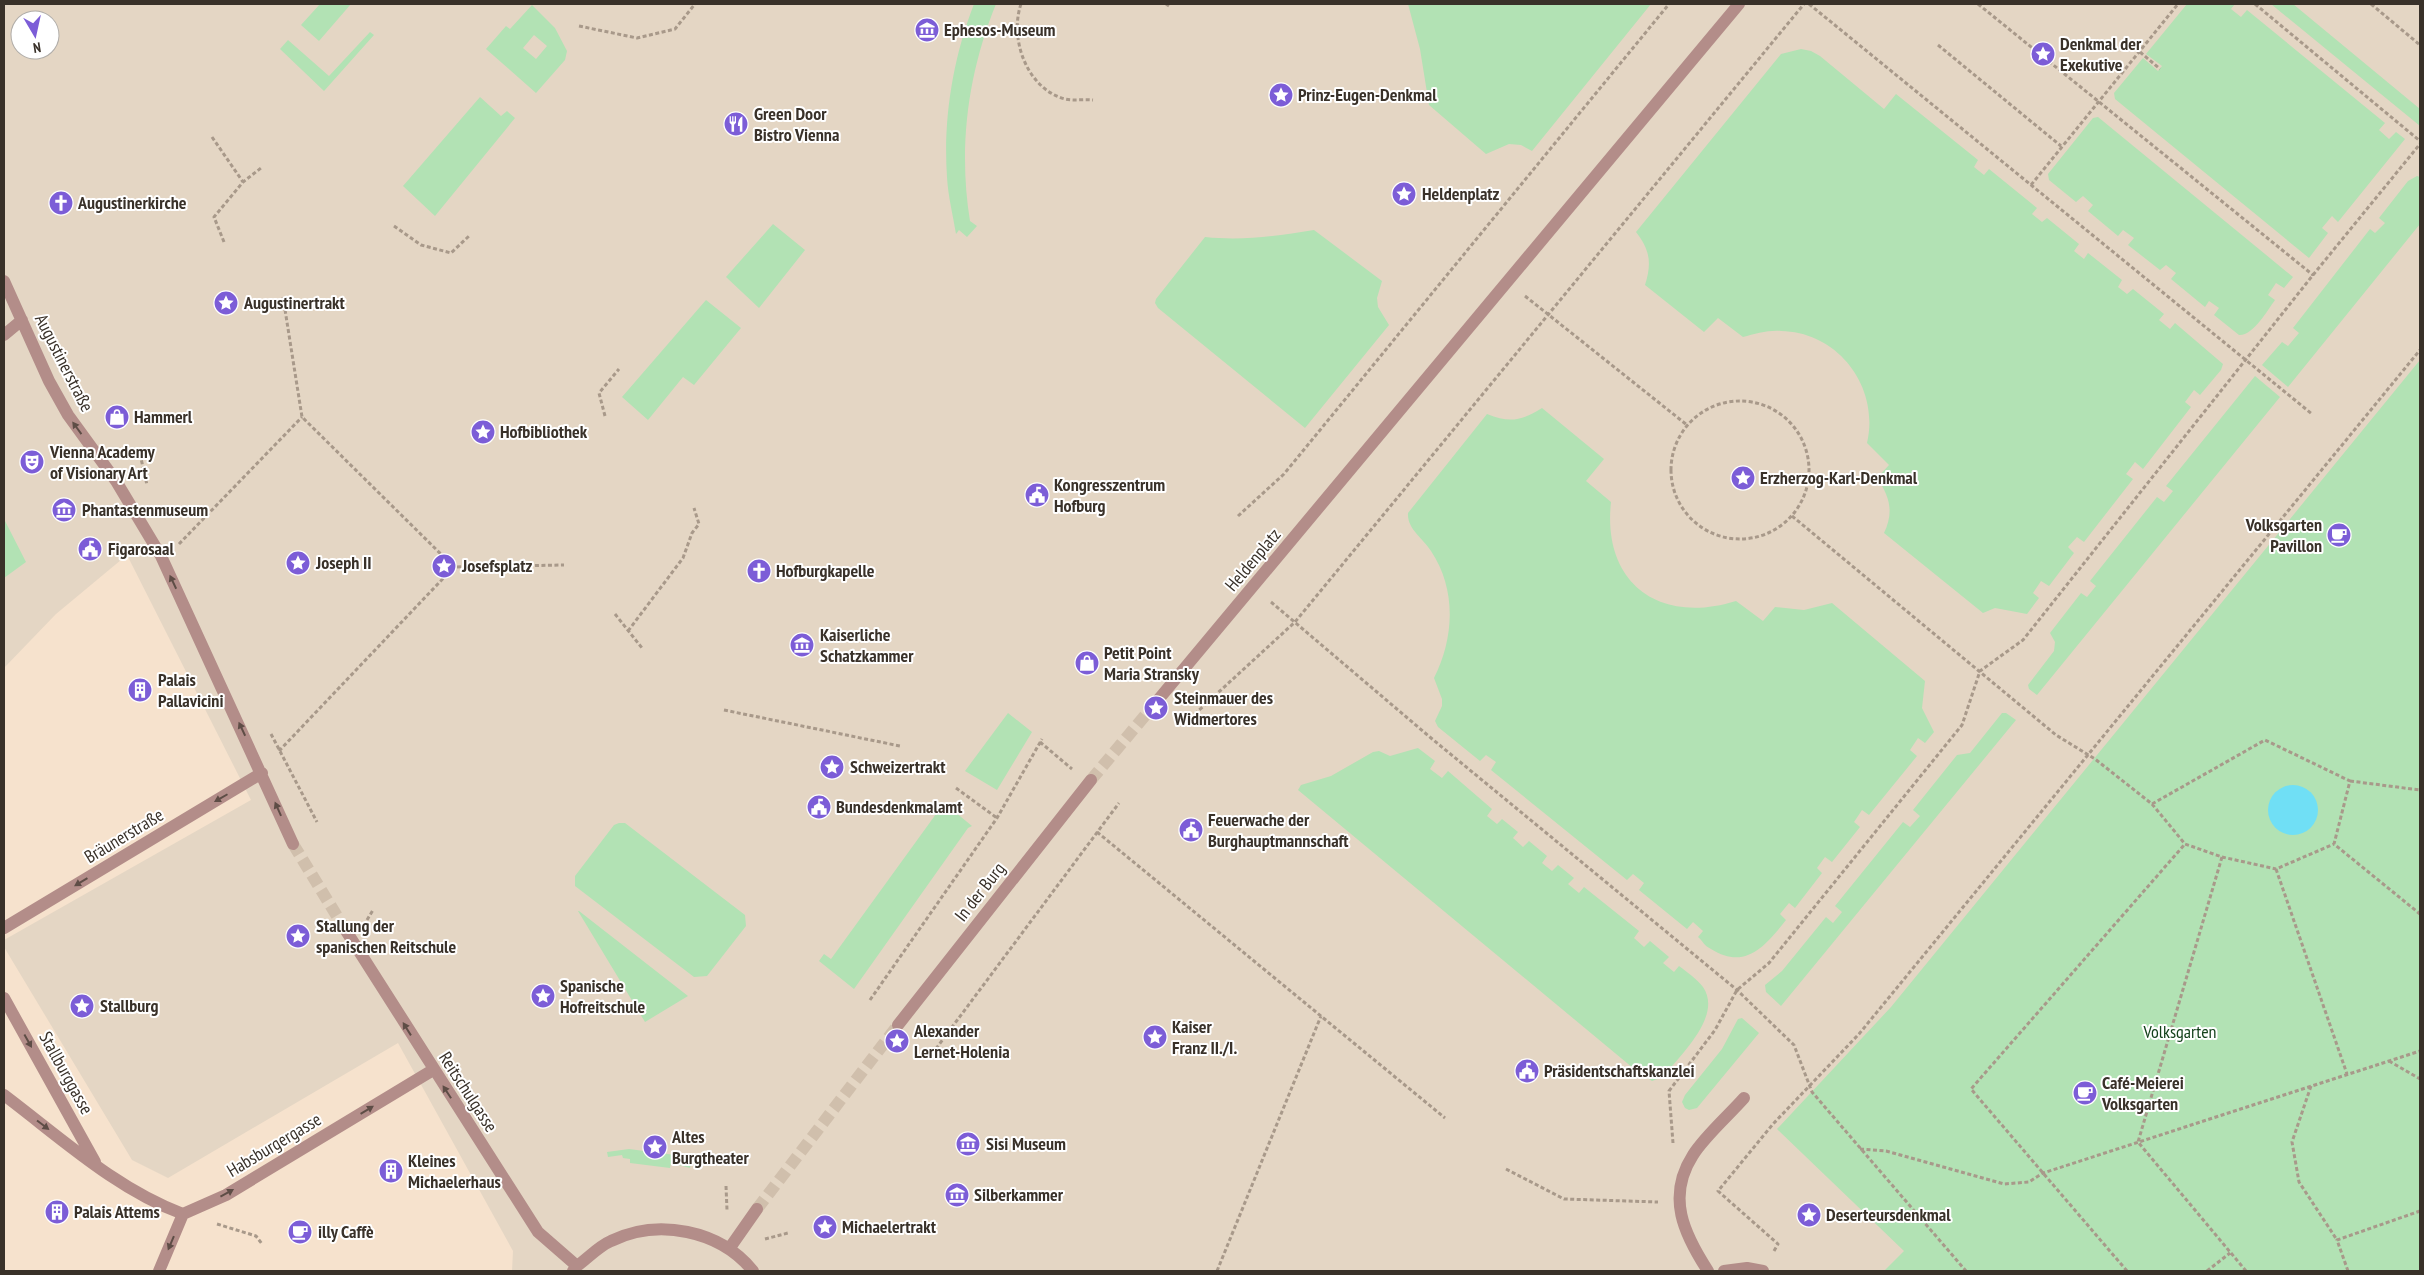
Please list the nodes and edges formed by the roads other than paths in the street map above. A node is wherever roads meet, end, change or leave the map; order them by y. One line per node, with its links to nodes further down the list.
1 (1739, 4): 5 (street, Heldenplatz)
2 (4, 282): 3 (street, Augustinerstraße)
3 (22, 320): 4 (street); 6 (street, Augustinerstraße, one-way to 3)
4 (4, 335)
5 (1158, 700)
6 (262, 773): 8 (street, one-way to 6); 10 (street, Bräunerstraße, one-way to 10)
7 (1090, 780): 12 (street, In der Burg)
8 (294, 844)
9 (343, 926): 13 (street, Reitschulgasse, one-way to 9)
10 (4, 928)
11 (4, 998): 16 (street, Stallburggasse, one-way to 16)
12 (898, 1025)
13 (433, 1070): 18 (street, Habsburgergasse, one-way to 13); 20 (street, Reitschulgasse, one-way to 13)
14 (4, 1095): 16 (street, Stallburggasse, one-way to 16)
15 (1744, 1098): 23 (street)
16 (98, 1166): 18 (street, Stallburggasse)
17 (757, 1209): 19 (street)
18 (183, 1214): 21 (street, one-way to 21)
19 (729, 1249): 20 (street); 22 (street)
20 (575, 1268)
21 (159, 1271)
22 (753, 1271)
23 (1708, 1271)
24 (1724, 1271): 25 (street)
25 (1763, 1271)

